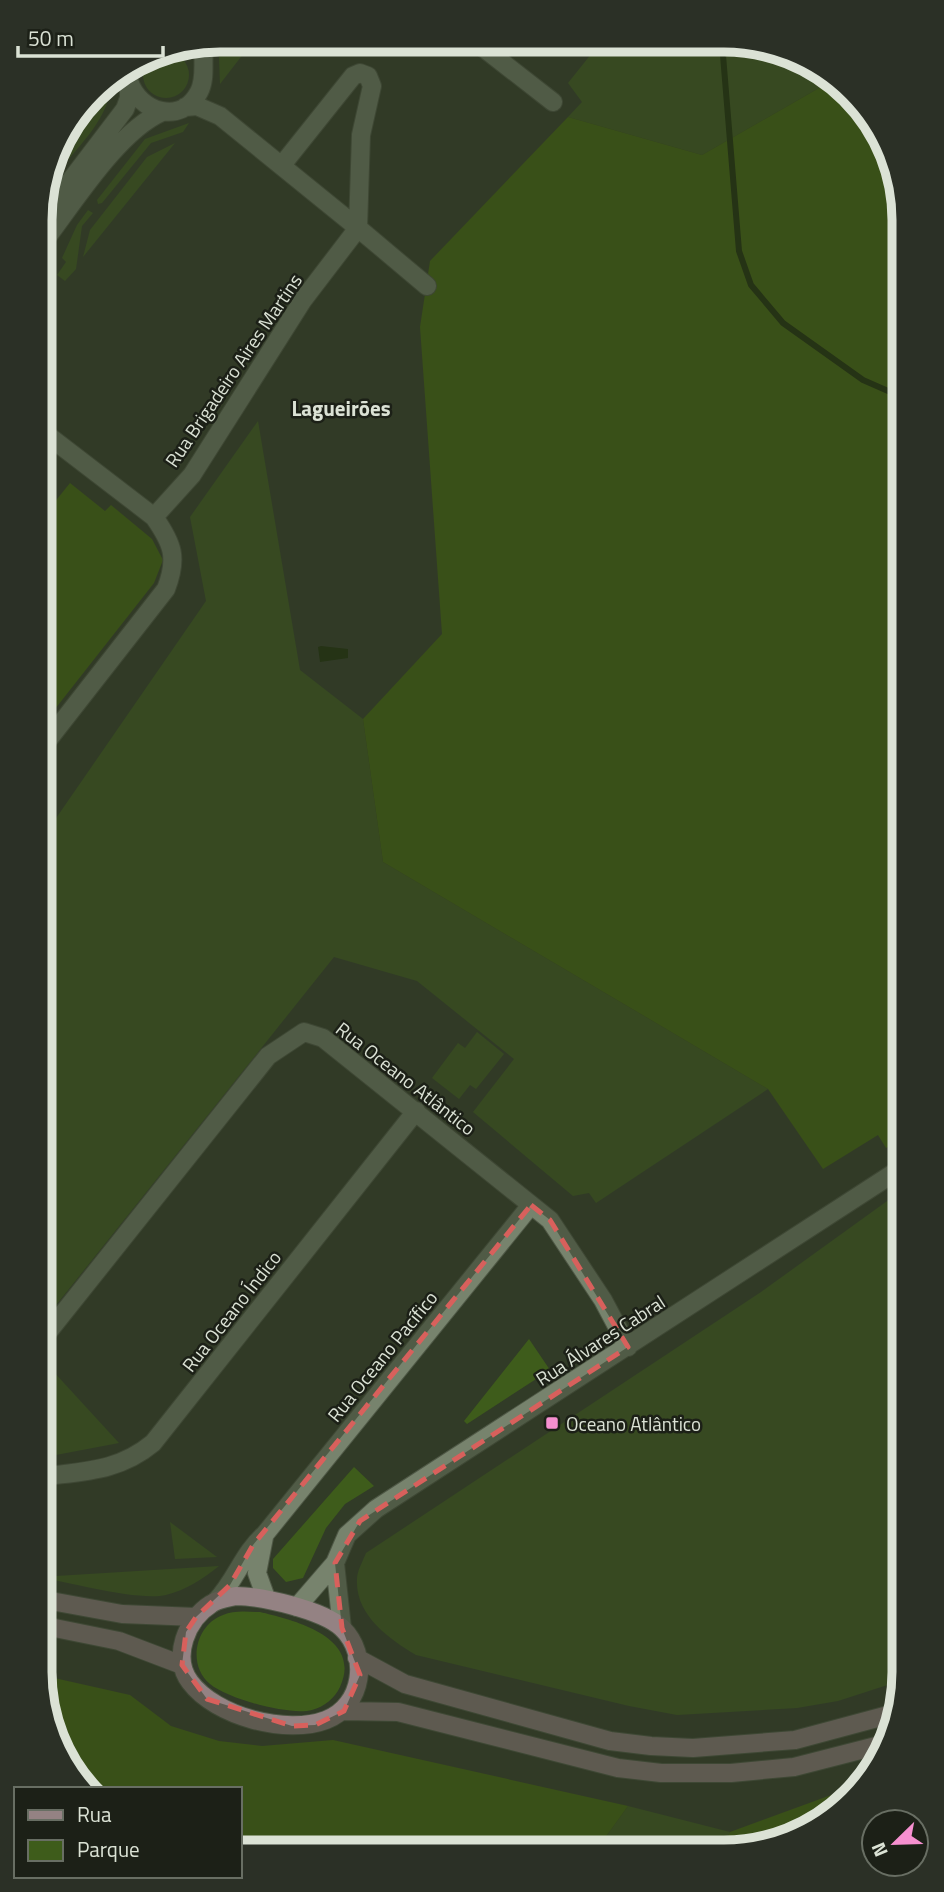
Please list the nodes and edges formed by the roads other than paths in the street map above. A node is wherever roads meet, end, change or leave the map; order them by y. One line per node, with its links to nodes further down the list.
1 (489, 52): 7 (street)
2 (204, 54): 4 (street)
3 (195, 55): 4 (street)
4 (203, 70): 8 (street); 10 (street)
5 (131, 78): 9 (street)
6 (128, 80): 12 (street)
7 (552, 102)
8 (185, 107): 9 (street); 10 (street)
9 (162, 112): 14 (street)
10 (220, 116): 11 (street)
11 (282, 166): 13 (street); 13 (street)
12 (54, 203)
13 (358, 228): 15 (street); 17 (street, Rua Brigadeiro Aires Martins)
14 (53, 230)
15 (427, 286)
16 (53, 440): 17 (street)
17 (154, 517): 18 (street)
18 (53, 734)
19 (416, 1111): 21 (street, Rua Oceano Atlântico); 22 (street, Rua Oceano Atlântico); 24 (street, Rua Oceano Índico)
20 (891, 1175): 23 (street, Rua Álvares Cabral)
21 (531, 1205): 23 (street, Rua Oceano Atlântico); 25 (street, Rua Oceano Pacífico)
22 (52, 1327)
23 (628, 1347): 26 (street, Rua Álvares Cabral)
24 (52, 1475)
25 (265, 1534): 27 (street, Rua Oceano Pacífico); 29 (street, Rua Oceano Pacífico)
26 (335, 1563): 30 (street, Rua Álvares Cabral); 33 (street)
27 (266, 1598): 29 (main road); 30 (main road)
28 (52, 1601): 31 (main road)
29 (216, 1601): 31 (main road)
30 (296, 1607): 33 (main road)
31 (196, 1617): 35 (main road)
32 (52, 1627): 35 (main road)
33 (342, 1628): 34 (main road)
34 (357, 1658): 36 (main road); 37 (main road)
35 (182, 1665): 36 (main road)
36 (344, 1710): 38 (main road)
37 (885, 1716)
38 (874, 1747)

